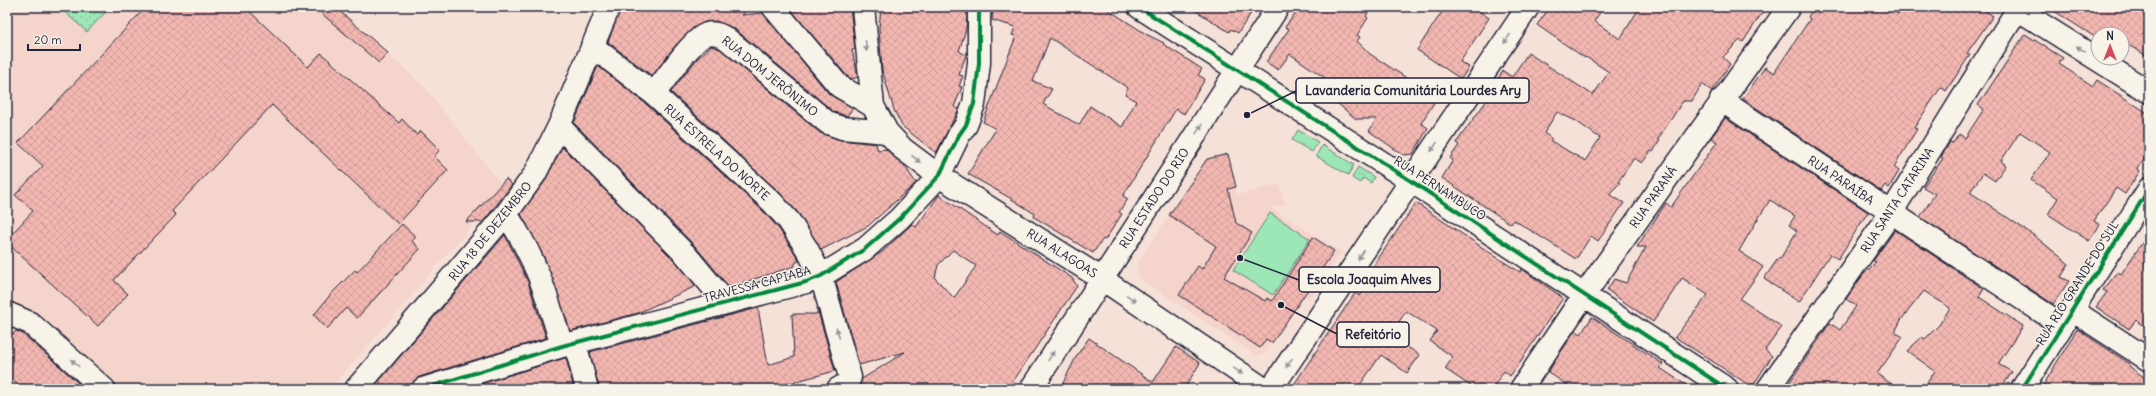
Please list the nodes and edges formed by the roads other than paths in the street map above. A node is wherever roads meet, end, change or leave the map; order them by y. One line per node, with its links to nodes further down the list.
1 (609, 7): 10 (street, RUA 18 DE DEZEMBRO)
2 (773, 7): 15 (street, RUA ALAGOAS)
3 (863, 7): 15 (street, RUA ALAGOAS, one-way to 15)
4 (981, 7): 18 (street, TRAVESSA CAPIABA)
5 (1139, 7): 11 (street, RUA PERNAMBUCO)
6 (1278, 7): 11 (street, RUA ESTADO DO RIO)
7 (1528, 7): 19 (street, one-way to 19)
8 (1789, 7): 14 (street, RUA PARANÁ)
9 (2017, 8): 12 (street, one-way to 9); 21 (street, RUA SANTA CATARINA)
10 (592, 46): 13 (street, RUA ESTRELA DO NORTE); 16 (street, RUA 18 DE DEZEMBRO)
11 (1238, 69): 19 (street, RUA PERNAMBUCO); 24 (street, RUA ESTADO DO RIO, one-way to 11)
12 (2149, 92)
13 (654, 94): 17 (street, RUA DOM JERÔNIMO); 23 (street, RUA ESTRELA DO NORTE)
14 (1721, 100): 21 (street, RUA PARAÍBA); 25 (street, RUA PARANÁ)
15 (872, 106): 17 (street, RUA ALAGOAS)
16 (559, 126): 22 (street, RUA 18 DE DEZEMBRO); 26 (street)
17 (887, 132): 18 (street, RUA ALAGOAS, one-way to 18)
18 (939, 176): 23 (street, TRAVESSA CAPIABA); 24 (street, RUA ALAGOAS)
19 (1411, 181): 25 (street, RUA PERNAMBUCO); 38 (street, one-way to 38)
20 (2149, 189): 28 (street, RUA RIO GRANDE DO SUL)
21 (1891, 213): 28 (street, RUA PARAÍBA); 41 (street, RUA SANTA CATARINA)
22 (506, 214): 29 (street); 33 (street, RUA 18 DE DEZEMBRO)
23 (821, 276): 26 (street, TRAVESSA CAPIABA); 31 (street, RUA ESTRELA DO NORTE, one-way to 23)
24 (1102, 279): 36 (street, RUA ESTADO DO RIO, one-way to 24); 37 (street, RUA ALAGOAS, one-way to 37)
25 (1584, 294): 39 (street, RUA PARANÁ); 40 (street, RUA PERNAMBUCO)
26 (726, 303): 29 (street, TRAVESSA CAPIABA)
27 (7, 313): 32 (street, one-way to 27)
28 (2067, 318): 30 (street, RUA PARAÍBA); 42 (street, RUA RIO GRANDE DO SUL)
29 (568, 344): 34 (street, TRAVESSA CAPIABA); 35 (street)
30 (2149, 360)
31 (843, 380)
32 (104, 389)
33 (356, 389)
34 (423, 389)
35 (587, 389)
36 (1031, 389)
37 (1264, 389)
38 (1271, 389)
39 (1521, 389)
40 (1727, 389)
41 (1768, 389)
42 (2022, 389)

